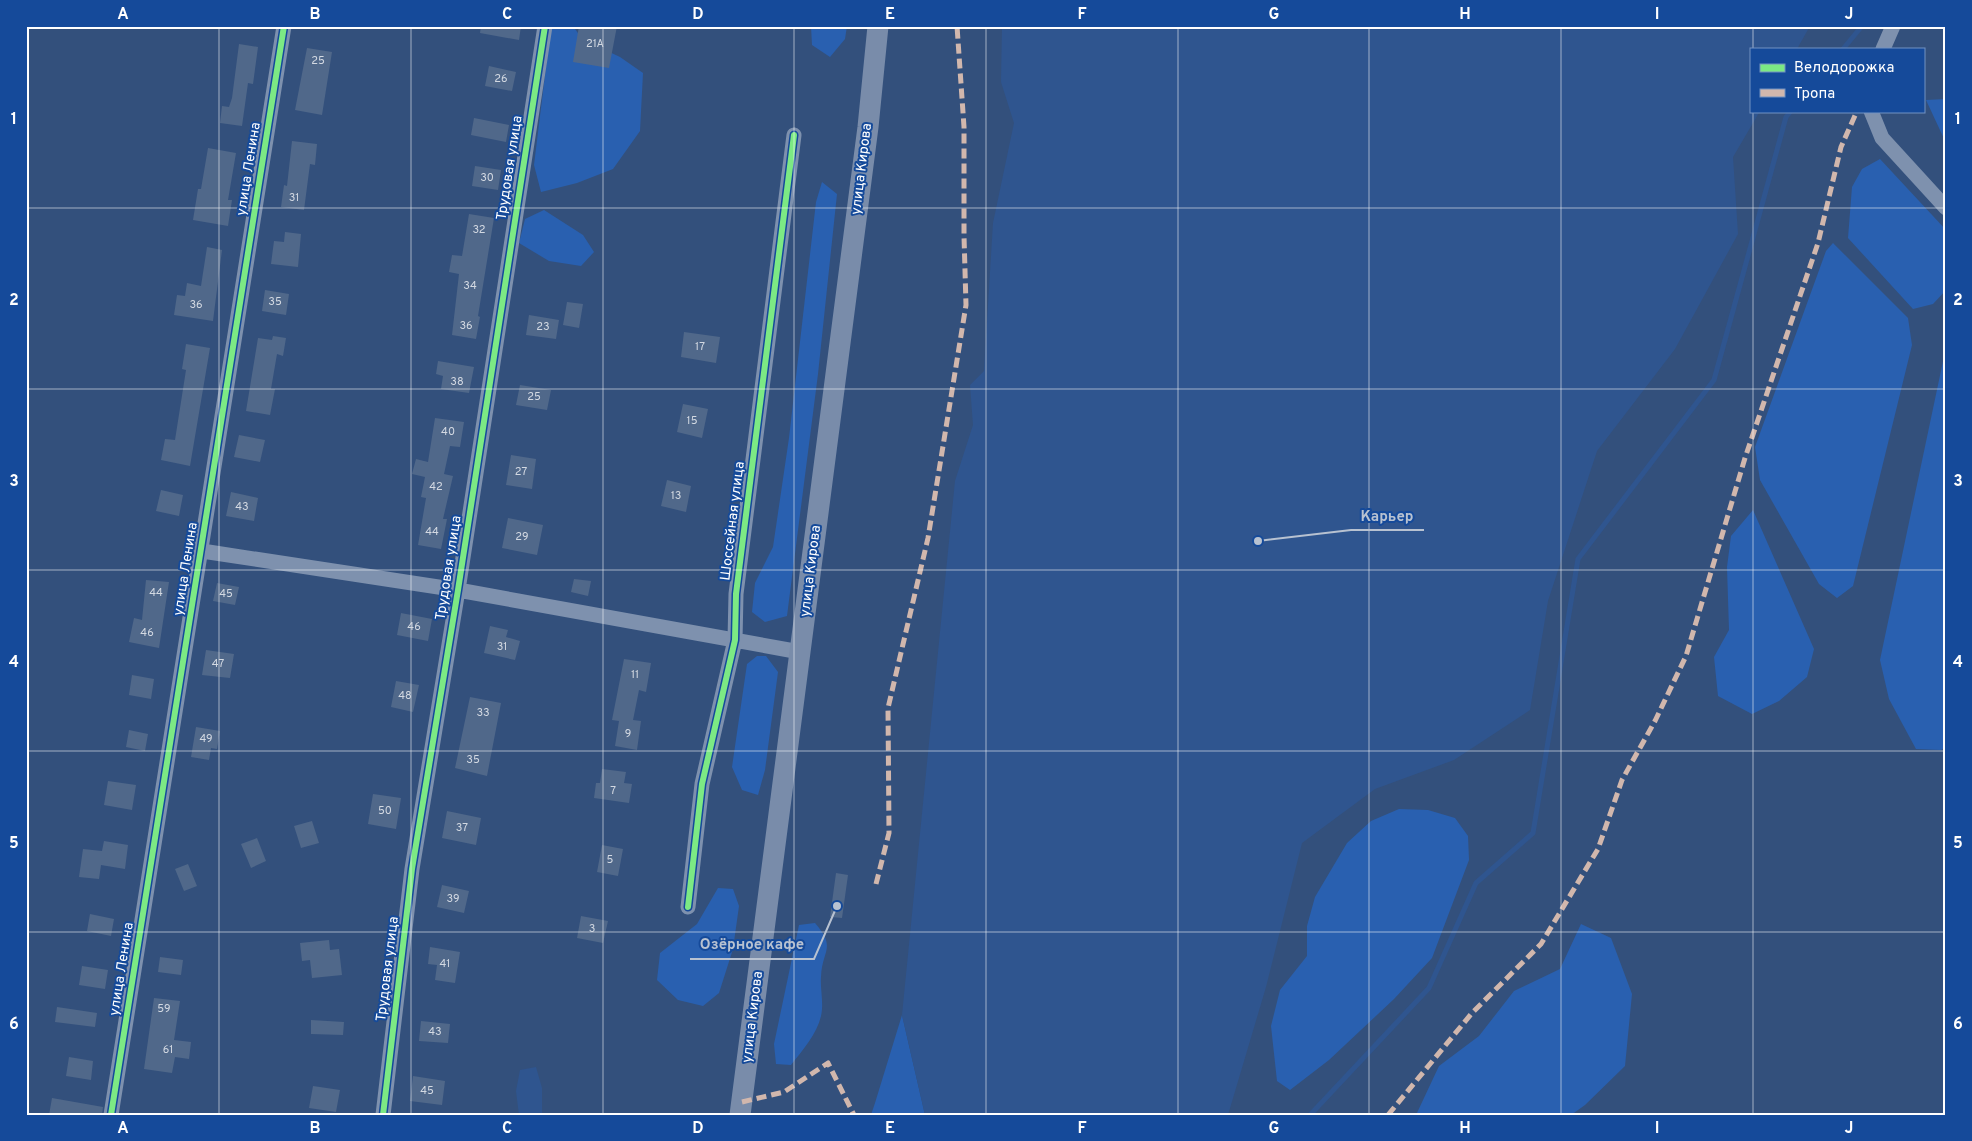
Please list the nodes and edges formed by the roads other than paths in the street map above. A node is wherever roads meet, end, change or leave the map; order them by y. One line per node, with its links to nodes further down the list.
1 (284, 26): 9 (street, улица Ленина)
2 (545, 26): 10 (street, Трудовая улица)
3 (878, 26): 12 (main road, улица Кирова)
4 (1893, 26): 5 (street)
5 (1883, 48)
6 (1872, 112): 8 (street)
7 (794, 135): 11 (street, Шоссейная улица)
8 (1946, 208)
9 (202, 551): 10 (street); 14 (street, улица Ленина)
10 (458, 590): 11 (street); 15 (street, Трудовая улица)
11 (736, 640): 12 (street); 13 (street, Шоссейная улица)
12 (800, 652): 16 (main road, улица Кирова)
13 (688, 907)
14 (112, 1115)
15 (383, 1115)
16 (740, 1115)

